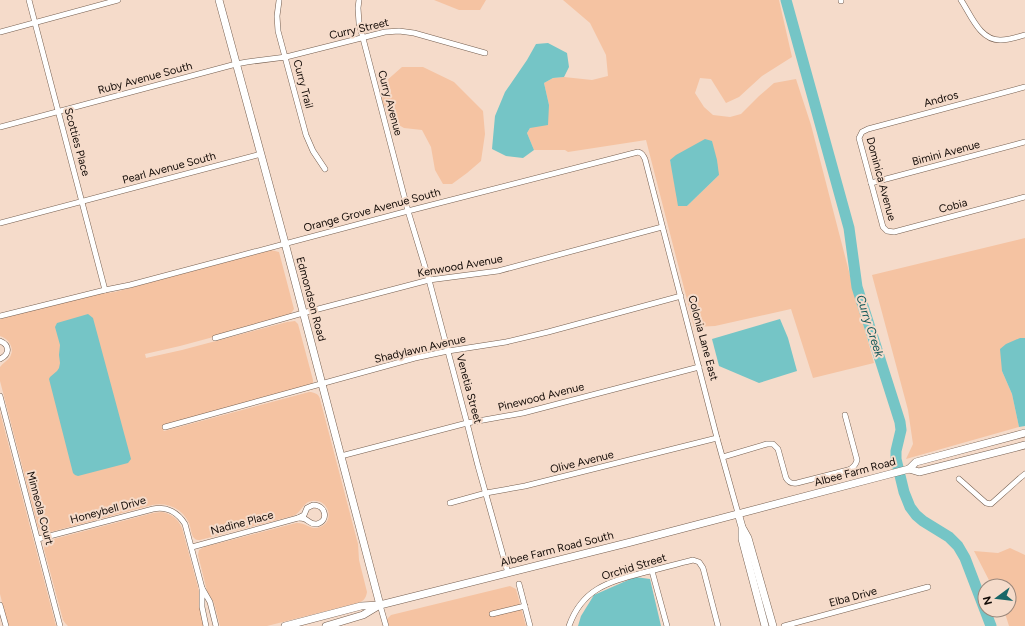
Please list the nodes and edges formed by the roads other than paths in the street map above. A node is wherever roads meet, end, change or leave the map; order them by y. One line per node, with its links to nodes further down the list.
1 (29, 0): 7 (street, Scotties Place)
2 (118, 0): 7 (street)
3 (219, 0): 13 (main road, Edmondson Road)
4 (359, 0): 10 (street, Curry Avenue)
5 (962, 0): 9 (street)
6 (279, 1): 12 (street, Curry Trail)
7 (35, 22): 8 (street); 15 (street, Scotties Place)
8 (0, 32)
9 (1025, 35)
10 (363, 37): 11 (street, Curry Street); 12 (street, Curry Street); 25 (street, Curry Avenue)
11 (485, 53)
12 (286, 57): 13 (street, Curry Street); 21 (street, Curry Trail)
13 (236, 64): 15 (street, Ruby Avenue South); 19 (main road, Edmondson Road)
14 (1025, 87): 17 (street, Andros)
15 (58, 112): 16 (street, Ruby Avenue South); 24 (street, Scotties Place)
16 (0, 127)
17 (862, 132): 22 (street, Dominica Avenue)
18 (1025, 142): 22 (street, Bimini Avenue)
19 (261, 154): 24 (street, Pearl Avenue South); 29 (main road, Edmondson Road)
20 (643, 155): 25 (street, Orange Grove Avenue South); 27 (street, Colonia Lane East)
21 (325, 169)
22 (871, 183): 28 (street, Dominica Avenue)
23 (1025, 197): 28 (street, Cobia)
24 (82, 201): 26 (street, Pearl Avenue South); 31 (street, Scotties Place)
25 (408, 211): 29 (street, Orange Grove Avenue South); 30 (street, Venetia Street)
26 (0, 223)
27 (662, 227): 30 (street, Kenwood Avenue); 32 (street, Colonia Lane East)
28 (887, 231)
29 (285, 243): 31 (street, Orange Grove Avenue South); 33 (main road, Edmondson Road)
30 (429, 280): 33 (street, Kenwood Avenue); 37 (street, Venetia Street)
31 (105, 290): 34 (street, Orange Grove Avenue South)
32 (681, 296): 37 (street, Shadylawn Avenue); 39 (street, Colonia Lane East)
33 (303, 313): 35 (street, Kenwood Avenue); 40 (main road, Edmondson Road)
34 (0, 316)
35 (215, 338)
36 (0, 340): 38 (street)
37 (448, 351): 40 (street, Shadylawn Avenue); 43 (street, Venetia Street)
38 (0, 359)
39 (699, 367): 43 (street, Pinewood Avenue); 46 (street, Colonia Lane East)
40 (322, 384): 44 (street, Shadylawn Avenue); 48 (main road, Edmondson Road)
41 (0, 396): 58 (street, Minneola Court)
42 (846, 415): 49 (street)
43 (467, 423): 48 (street, Pinewood Avenue); 53 (street, Venetia Street)
44 (165, 427)
45 (1025, 433): 50 (main road)
46 (717, 438): 49 (street, Colonia Lane East); 53 (street, Olive Avenue)
47 (1025, 445): 50 (main road, Albee Farm Road)
48 (341, 456): 66 (main road, Edmondson Road)
49 (723, 457): 55 (street, Colonia Lane East)
50 (909, 469): 55 (main road, Albee Farm Road)
51 (1025, 474): 52 (street)
52 (959, 479)
53 (486, 493): 54 (street, Olive Avenue); 61 (street, Venetia Street)
54 (450, 503)
55 (738, 514): 57 (main road, Colonia Lane East); 61 (main road, Albee Farm Road South)
56 (298, 518): 56 (street, Nadine Place); 59 (street, Nadine Place)
57 (742, 527): 82 (main road, Colonia Lane East); 83 (main road, Colonia Lane East)
58 (38, 539): 59 (street, Honeybell Drive); 72 (street, Minneola Court)
59 (192, 546): 64 (street, Honeybell Drive)
60 (652, 571): 79 (street, Orchid Street); 80 (street); 81 (street, Orchid Street)
61 (508, 573): 66 (main road, Albee Farm Road South)
62 (519, 584): 67 (street)
63 (928, 587): 84 (street, Elba Drive)
64 (202, 588): 68 (street, Honeybell Drive); 70 (street, Honeybell Drive)
65 (0, 605): 71 (street)
66 (380, 605): 75 (main road, Albee Farm Road South); 76 (main road, Albee Farm Road South); 77 (street)
67 (525, 606): 69 (street); 78 (street)
68 (213, 614): 70 (street); 74 (street, Honeybell Drive)
69 (492, 614)
70 (204, 616): 73 (street, Honeybell Drive)
71 (6, 626)
72 (61, 626)
73 (206, 626)
74 (216, 626)
75 (285, 626)
76 (326, 626)
77 (386, 626)
78 (530, 626)
79 (568, 626)
80 (666, 626)
81 (718, 626)
82 (765, 626)
83 (773, 626)
84 (784, 626)

